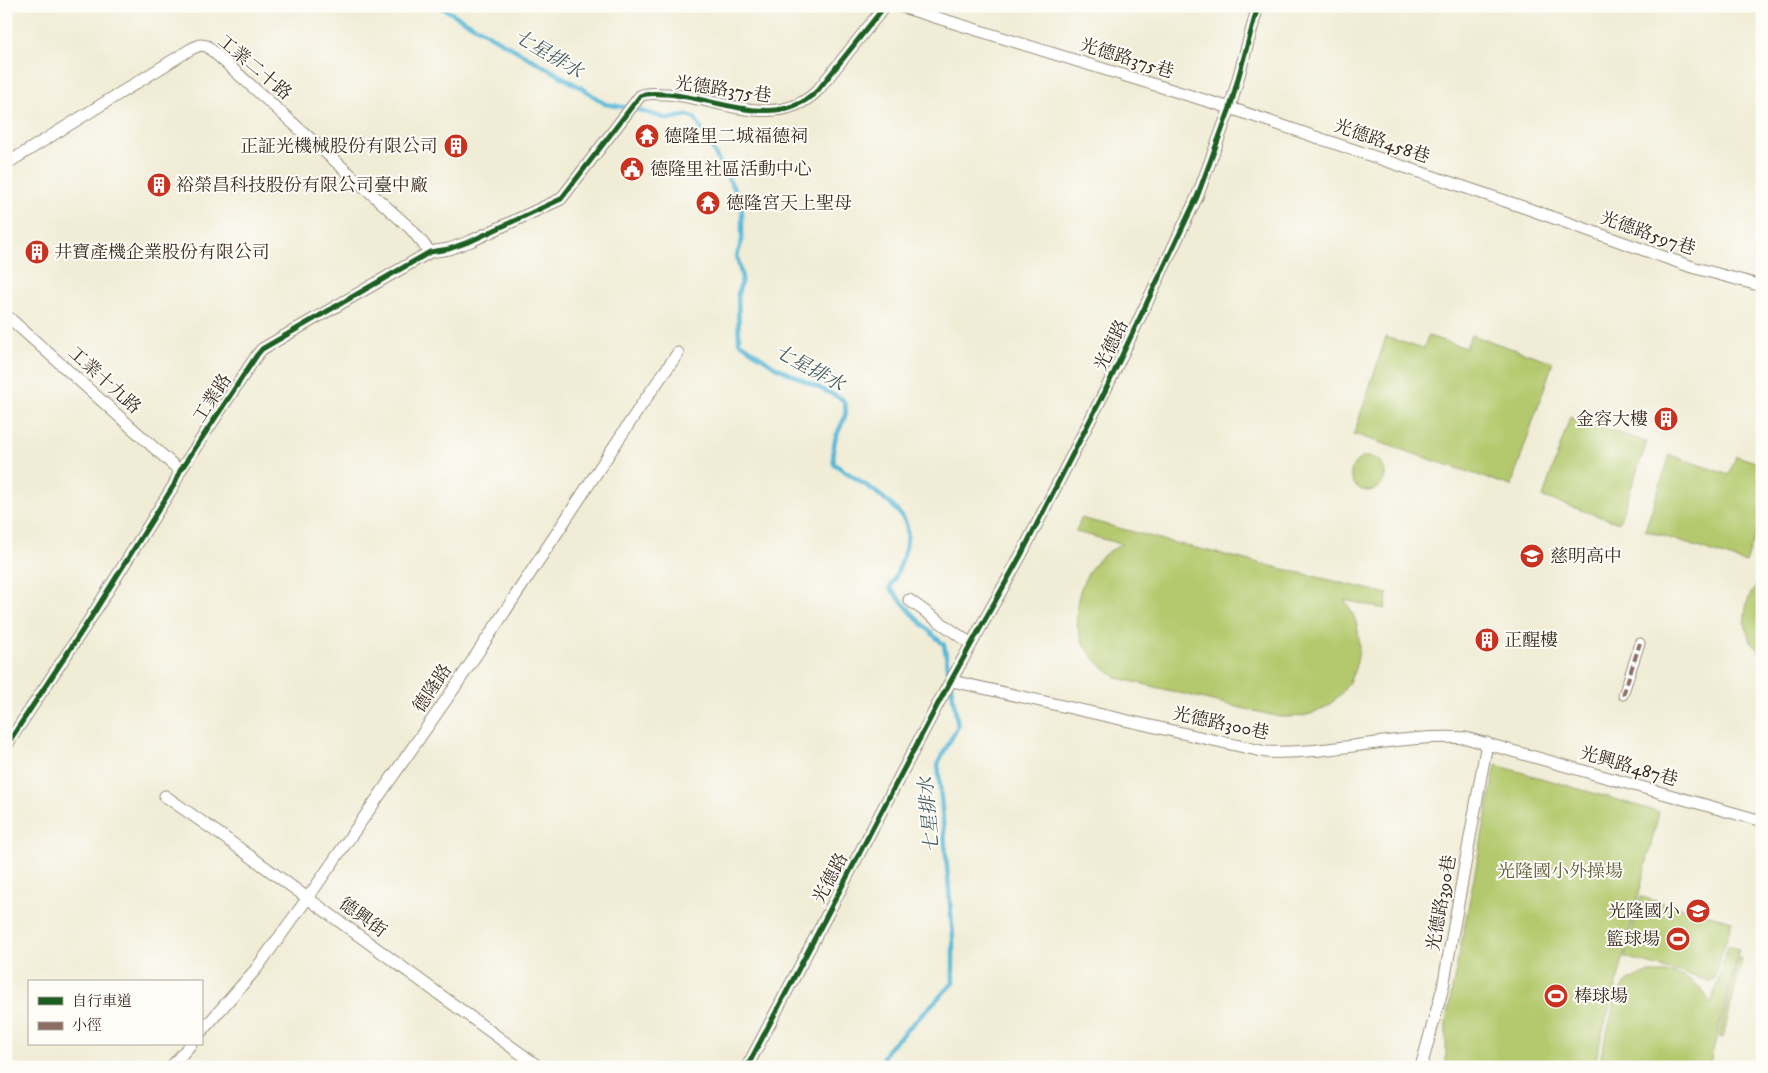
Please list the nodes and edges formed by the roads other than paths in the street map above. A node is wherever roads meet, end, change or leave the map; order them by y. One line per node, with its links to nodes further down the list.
1 (885, 6): 6 (street, 光德路375巷)
2 (899, 6): 4 (street, 光德路375巷)
3 (1258, 6): 4 (street, 光德路)
4 (1230, 108): 7 (street, 光德路458巷); 15 (street, 光德路)
5 (6, 164): 8 (street, 工業二十路)
6 (561, 199): 8 (street, 工業路)
7 (1523, 207): 9 (street, 光德路597巷)
8 (430, 252): 12 (street, 工業路)
9 (1762, 286)
10 (6, 315): 12 (street, 工業十九路)
11 (678, 353): 22 (street, 德隆路)
12 (180, 471): 19 (street, 工業路)
13 (909, 600): 15 (street)
14 (1640, 643): 17 (street)
15 (971, 644): 16 (street, 光德路)
16 (952, 681): 18 (street, 光德路300巷); 27 (street, 光德路)
17 (1623, 695)
18 (1487, 743): 21 (street, 光興路487巷); 28 (street, 光德路390巷)
19 (6, 746)
20 (165, 796): 22 (street, 德興街)
21 (1762, 822)
22 (308, 899): 23 (street, 德隆路); 26 (street, 德興街)
23 (202, 1031)
24 (189, 1046): 25 (street)
25 (171, 1067)
26 (539, 1067)
27 (747, 1067)
28 (1421, 1067)

